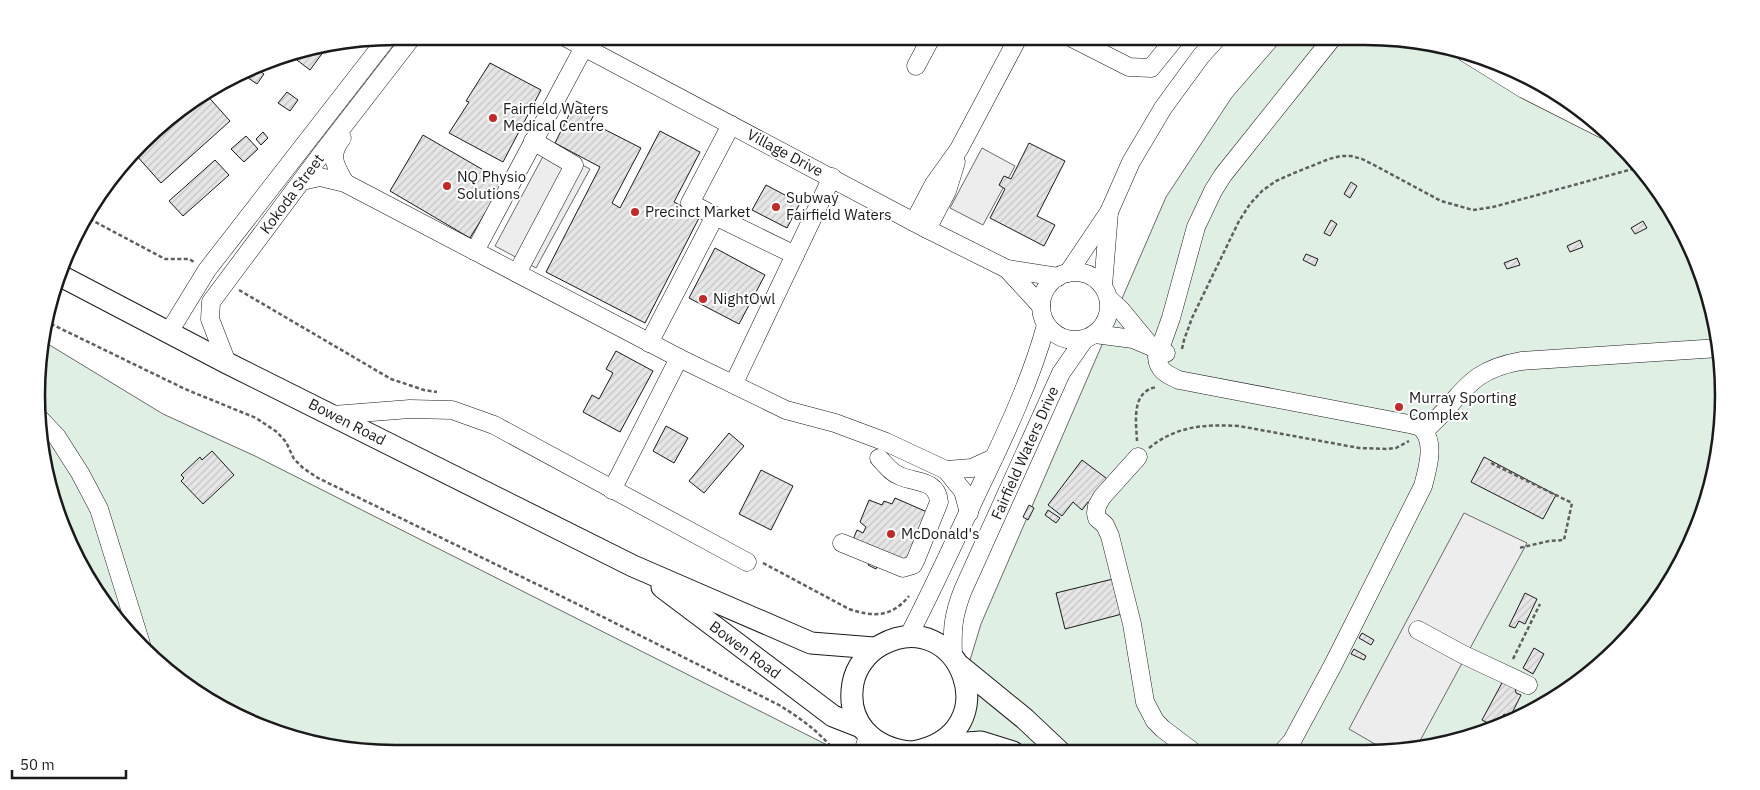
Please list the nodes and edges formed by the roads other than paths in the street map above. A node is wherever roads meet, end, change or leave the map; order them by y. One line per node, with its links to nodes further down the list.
1 (406, 45): 13 (street, Kokoda Street)
2 (580, 45): 10 (street, Village Drive)
3 (927, 45): 11 (street)
4 (1014, 45): 23 (street)
5 (1088, 45): 6 (street)
6 (1170, 45)
7 (1211, 45): 21 (street)
8 (1327, 45): 37 (street)
9 (382, 46): 16 (street, Kokoda Street)
10 (584, 47): 15 (street, Village Drive); 17 (street)
11 (916, 66)
12 (1493, 70): 14 (street)
13 (360, 105): 16 (street); 19 (street, Kokoda Street); 20 (street)
14 (1574, 114)
15 (731, 124): 18 (street, Village Drive); 22 (street)
16 (314, 132): 33 (street, Kokoda Street)
17 (533, 141): 24 (street); 27 (street)
18 (832, 177): 23 (street, Village Drive); 25 (street)
19 (302, 181): 20 (street); 39 (street, Kokoda Street)
20 (345, 183): 24 (street)
21 (1109, 212): 28 (street); 30 (street)
22 (715, 216): 25 (street); 35 (street)
23 (920, 225): 26 (street, Village Drive)
24 (475, 251): 27 (street)
25 (795, 256): 40 (street)
26 (1008, 269): 28 (street, Village Drive); 31 (street, Village Drive)
27 (517, 273): 35 (street)
28 (1063, 275): 30 (street); 31 (street)
29 (66, 278): 33 (main road, Bowen Road)
30 (1106, 293): 34 (street); 37 (street)
31 (1041, 306): 32 (street)
32 (1046, 325): 34 (street); 46 (street, Fairfield Waters Drive)
33 (169, 332): 39 (main road, Bowen Road)
34 (1089, 337): 37 (street); 57 (street, Fairfield Waters Drive)
35 (649, 343): 38 (street)
36 (1712, 348): 43 (street)
37 (1158, 349): 43 (street)
38 (679, 358): 40 (street); 48 (street)
39 (227, 363): 41 (main road, Bowen Road)
40 (734, 383): 47 (street)
41 (333, 416): 48 (street); 52 (main road, Bowen Road)
42 (47, 426): 54 (street)
43 (1424, 431): 66 (street)
44 (1138, 457): 65 (street)
45 (879, 458): 50 (street)
46 (994, 458): 47 (street); 49 (street, Fairfield Waters Drive)
47 (946, 470): 49 (street)
48 (612, 490): 51 (street)
49 (968, 513): 55 (street, Fairfield Waters Drive)
50 (842, 544)
51 (753, 561)
52 (633, 566): 56 (main road, Bowen Road); 59 (main road, Bowen Road)
53 (1418, 630): 58 (street)
54 (137, 631)
55 (908, 636): 56 (main road, Bowen Road); 57 (main road, Bowen Road)
56 (874, 648): 59 (main road, Bowen Road)
57 (956, 661): 61 (main road); 64 (main road, Bowen Road)
58 (1528, 685)
59 (864, 738): 60 (main road, Bowen Road)
60 (881, 745)
61 (932, 745)
62 (959, 745): 63 (main road, Bowen Road)
63 (991, 745)
64 (1052, 745)
65 (1184, 745)
66 (1289, 745)

